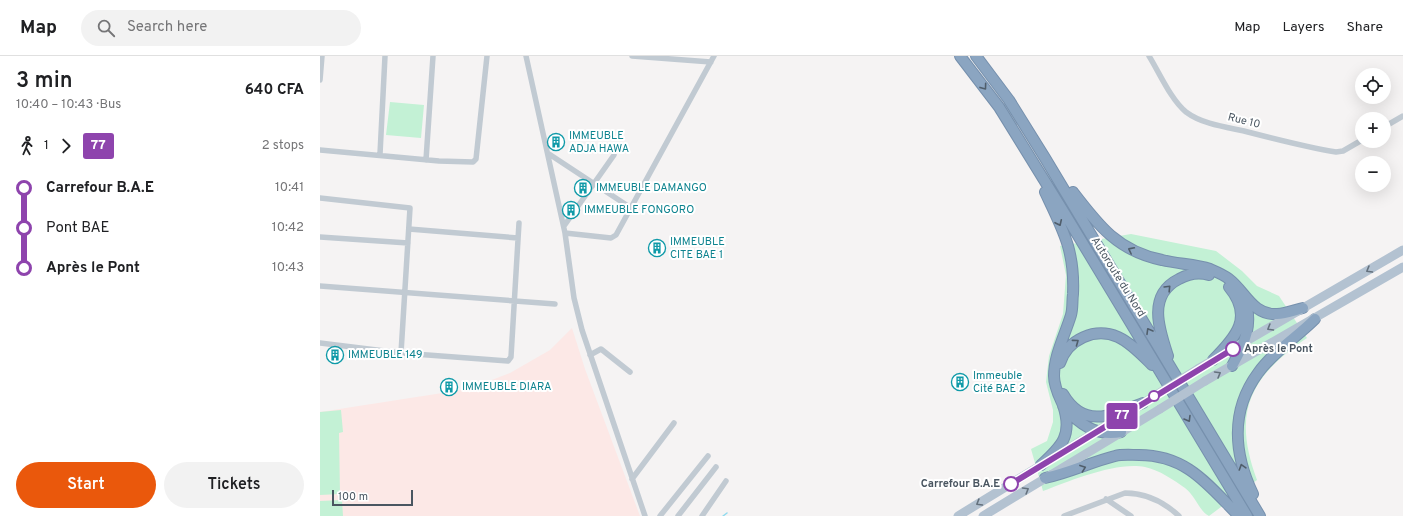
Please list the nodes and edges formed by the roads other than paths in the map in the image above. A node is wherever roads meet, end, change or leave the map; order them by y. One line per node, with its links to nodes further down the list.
1 (322, 56): 12 (street)
2 (385, 56): 17 (street)
3 (433, 56): 21 (street)
4 (487, 56): 21 (street)
5 (526, 56): 18 (street)
6 (632, 56): 11 (street)
7 (714, 56): 11 (street)
8 (960, 56): 22 (highway, Autoroute du Nord, one-way to 22)
9 (976, 56): 20 (highway, Autoroute du Nord)
10 (1149, 56): 15 (street, Rue 10)
11 (711, 62): 25 (street)
12 (320, 80)
13 (1403, 116): 14 (street)
14 (1391, 123)
15 (1355, 144)
16 (320, 150): 17 (street)
17 (380, 154): 21 (street)
18 (549, 154): 23 (street); 27 (street)
19 (614, 154): 23 (street)
20 (1045, 158): 37 (highway, one-way to 20); 50 (highway, Autoroute du Nord, one-way to 20)
21 (426, 160)
22 (1031, 162): 49 (highway, Autoroute du Nord); 52 (highway, one-way to 52)
23 (595, 184): 25 (street); 27 (street)
24 (320, 198): 28 (street)
25 (631, 208): 29 (street)
26 (519, 223): 31 (street)
27 (564, 226): 29 (street)
28 (409, 229): 31 (street); 32 (street)
29 (565, 233): 45 (street)
30 (320, 237): 32 (street)
31 (518, 238): 38 (street)
32 (408, 243): 36 (street)
33 (1403, 250): 40 (main road, one-way to 40)
34 (1403, 267): 41 (main road)
35 (320, 286): 36 (street)
36 (405, 291): 38 (street); 44 (street)
37 (1242, 294): 40 (highway); 43 (highway)
38 (514, 300): 39 (street); 44 (street)
39 (555, 304)
40 (1303, 308): 43 (main road, one-way to 43)
41 (1315, 319): 47 (main road); 76 (highway, one-way to 41)
42 (320, 343): 44 (street)
43 (1243, 343): 46 (main road); 47 (highway)
44 (401, 353)
45 (590, 355): 48 (street); 60 (street)
46 (1213, 360): 50 (highway, one-way to 46); 51 (main road, bridge)
47 (1232, 366): 55 (main road, one-way to 47, bridge)
48 (630, 372)
49 (1161, 374): 51 (highway, one-way to 49); 74 (highway, Autoroute du Nord, one-way to 74)
50 (1176, 376): 75 (highway, Autoroute du Nord)
51 (1143, 403): 54 (main road)
52 (1063, 406): 54 (highway); 57 (highway)
53 (674, 423): 60 (street)
54 (1096, 432): 55 (highway); 57 (main road)
55 (1122, 432): 59 (main road)
56 (708, 456): 66 (street)
57 (1041, 465): 64 (main road, one-way to 64)
58 (716, 467): 67 (street)
59 (1045, 478): 69 (main road, one-way to 59); 73 (highway, one-way to 73)
60 (632, 479): 65 (street)
61 (726, 481): 68 (street)
62 (1106, 499): 63 (street); 71 (street); 72 (street)
63 (1073, 514): 70 (street)
64 (960, 515)
65 (645, 516)
66 (660, 516)
67 (678, 516)
68 (702, 516)
69 (983, 516)
70 (1064, 516)
71 (1131, 516)
72 (1179, 516)
73 (1239, 516)
74 (1247, 516)
75 (1260, 516)
76 (1263, 516)

